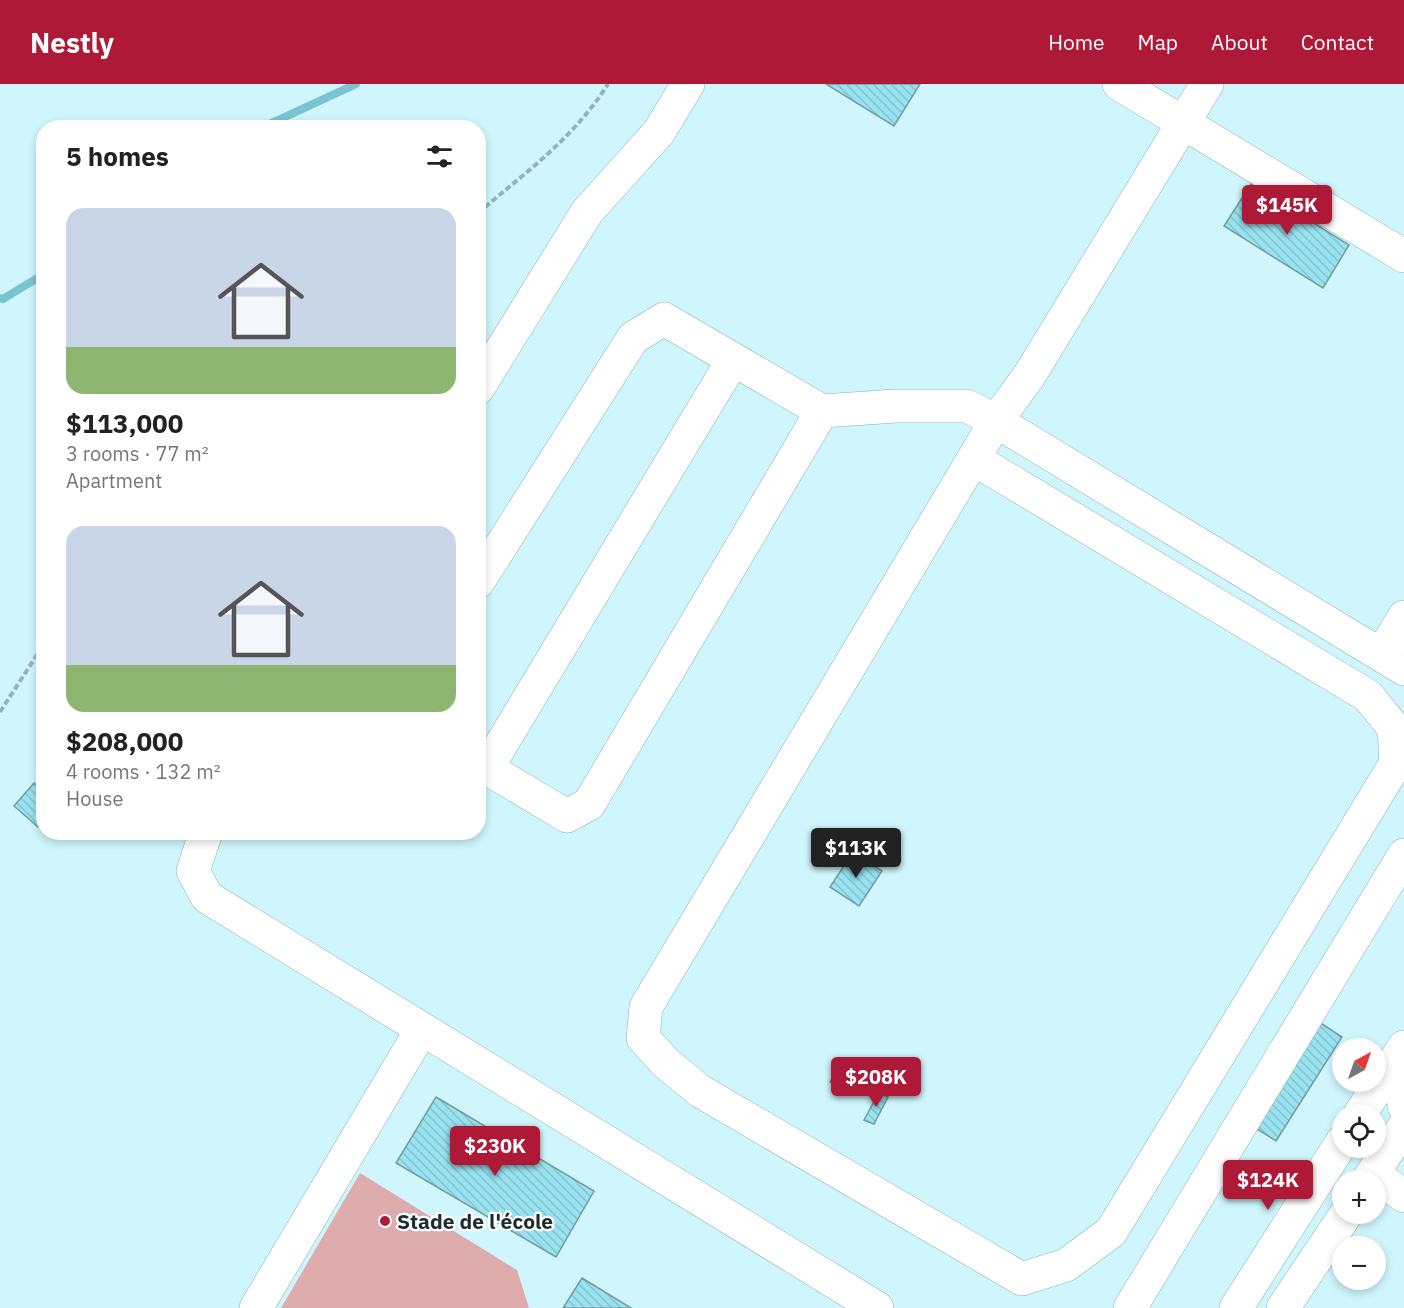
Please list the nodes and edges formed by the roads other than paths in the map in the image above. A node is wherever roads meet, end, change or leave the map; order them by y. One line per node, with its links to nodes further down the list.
1 (688, 84): 7 (street)
2 (1119, 84): 4 (street)
3 (1207, 84): 4 (street)
4 (1184, 124): 5 (street); 9 (street)
5 (1404, 256)
6 (733, 360): 8 (street); 11 (street); 14 (street)
7 (486, 375)
8 (822, 411): 9 (street); 15 (street)
9 (996, 421): 10 (street); 13 (street)
10 (974, 459): 10 (street)
11 (486, 569)
12 (1404, 617): 13 (street)
13 (1393, 662)
14 (486, 760)
15 (486, 767)
16 (203, 840): 18 (street)
17 (1404, 855): 30 (street)
18 (422, 1029): 28 (street); 29 (street)
19 (1396, 1059): 20 (street); 21 (street)
20 (1367, 1104)
21 (1404, 1106)
22 (1404, 1127): 24 (street)
23 (1332, 1158): 31 (street)
24 (1376, 1170)
25 (1386, 1186): 26 (street)
26 (1404, 1196)
27 (1339, 1224): 32 (street)
28 (256, 1308)
29 (877, 1308)
30 (1131, 1308)
31 (1236, 1308)
32 (1283, 1308)

